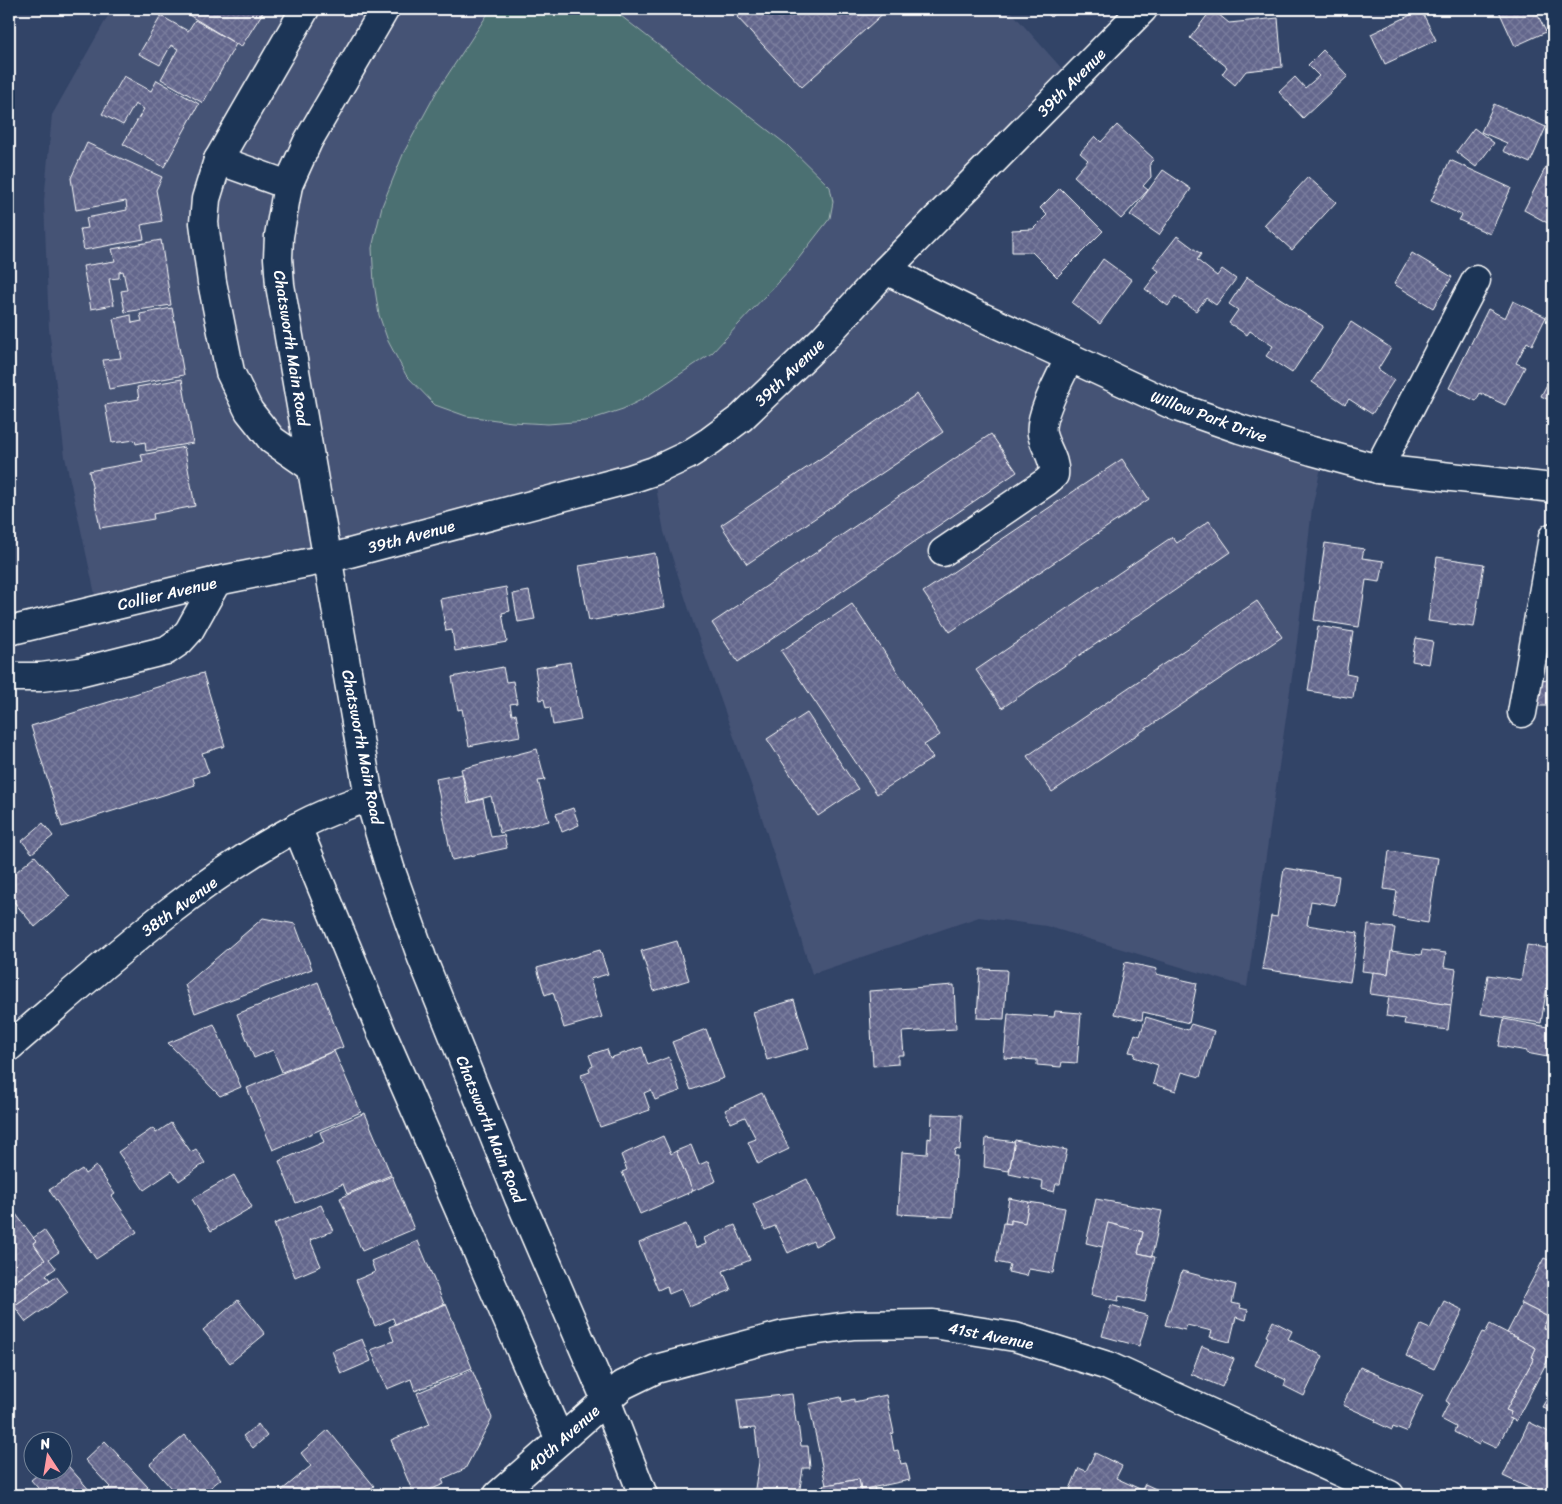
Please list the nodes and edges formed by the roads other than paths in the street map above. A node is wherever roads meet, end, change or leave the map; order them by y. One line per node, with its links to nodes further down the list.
1 (305, 9): 4 (street)
2 (385, 9): 5 (street, Chatsworth Main Road)
3 (1143, 9): 6 (street, 39th Avenue)
4 (218, 160): 5 (street); 9 (street)
5 (288, 186): 9 (street, Chatsworth Main Road)
6 (886, 270): 8 (street, Willow Park Drive); 14 (street, 39th Avenue)
7 (1476, 280): 10 (street)
8 (1070, 357): 10 (street, Willow Park Drive); 13 (street)
9 (311, 467): 14 (street, Chatsworth Main Road)
10 (1378, 469): 11 (street, Willow Park Drive)
11 (1553, 488)
12 (1553, 537): 18 (street)
13 (944, 552)
14 (327, 558): 15 (street, Collier Avenue); 19 (street, Chatsworth Main Road)
15 (217, 581): 16 (street, Collier Avenue); 17 (street)
16 (9, 631)
17 (9, 677)
18 (1522, 713)
19 (369, 797): 20 (street, 38th Avenue); 22 (street, Chatsworth Main Road)
20 (297, 827): 21 (street, 38th Avenue); 23 (street)
21 (9, 1047)
22 (606, 1400): 23 (street, 40th Avenue); 25 (street, Chatsworth Main Road); 26 (street, 41st Avenue)
23 (560, 1440): 24 (street, 40th Avenue)
24 (498, 1495)
25 (643, 1495)
26 (1390, 1495)

